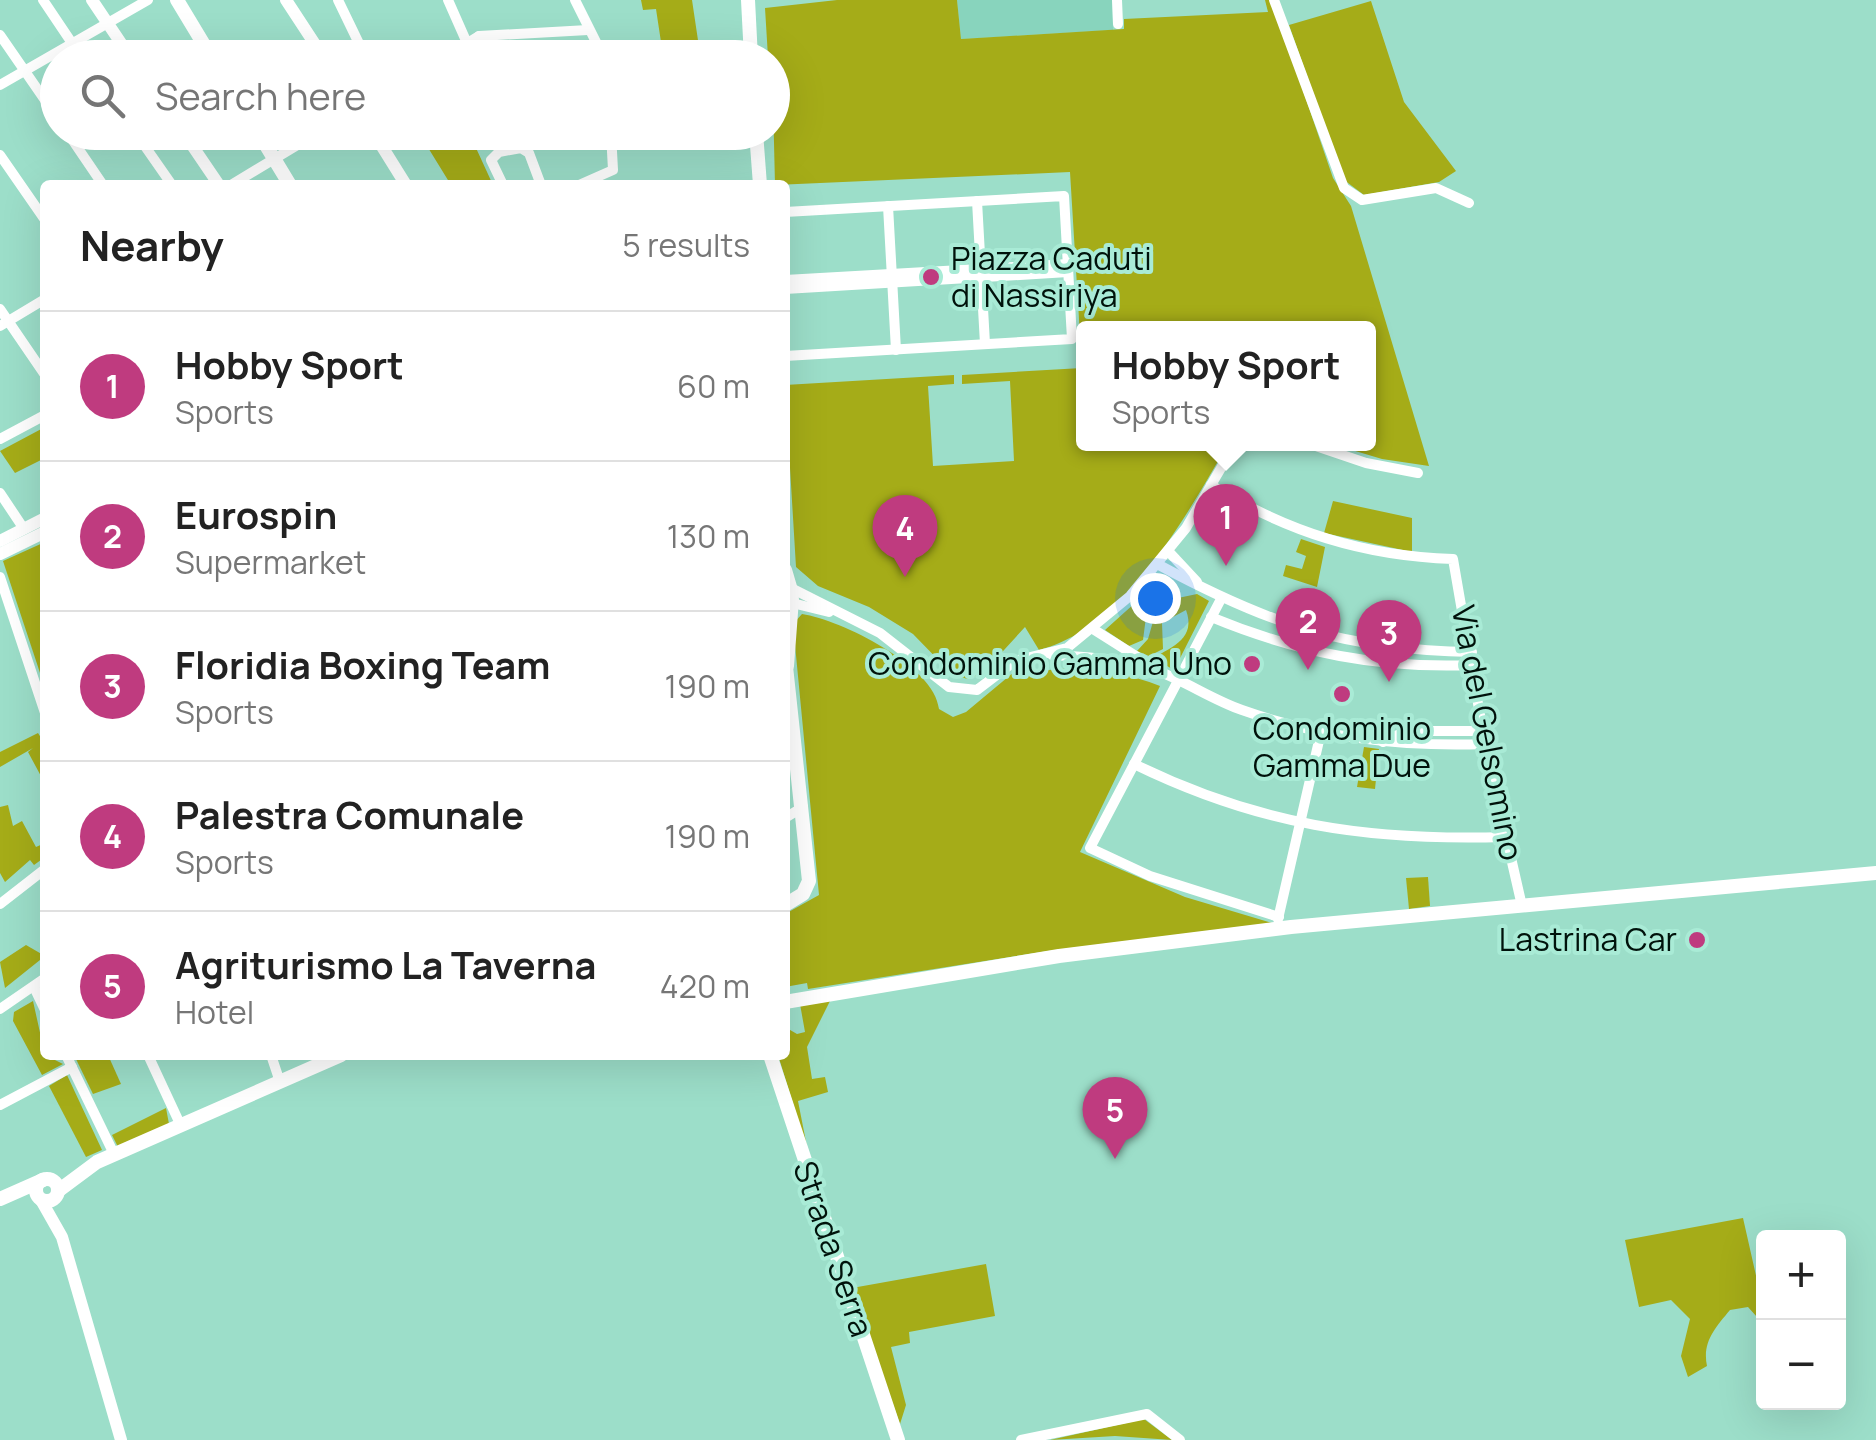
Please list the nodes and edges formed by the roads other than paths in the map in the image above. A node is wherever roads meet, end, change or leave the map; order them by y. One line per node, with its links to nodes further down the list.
1 (42, 0): 17 (street)
2 (92, 0): 12 (street)
3 (148, 0): 12 (street)
4 (178, 0): 20 (main road)
5 (286, 0): 21 (street)
6 (338, 0): 22 (street)
7 (448, 0): 23 (street)
8 (575, 0): 14 (street)
9 (748, 0): 27 (main road)
10 (1116, 0): 13 (street)
11 (1274, 0): 55 (street)
12 (108, 22): 18 (street); 19 (street)
13 (1118, 24)
14 (588, 30): 16 (street); 26 (street)
15 (0, 35): 29 (street)
16 (479, 36): 24 (street); 25 (street)
17 (70, 40)
18 (79, 40)
19 (120, 40)
20 (201, 40)
21 (312, 40)
22 (357, 40)
23 (466, 40)
24 (472, 40)
25 (481, 40)
26 (594, 40)
27 (744, 40)
28 (40, 62): 29 (street)
29 (24, 71): 30 (street); 31 (street)
30 (0, 85)
31 (40, 94)
32 (79, 150): 44 (street)
33 (148, 150): 45 (street)
34 (195, 150): 46 (street)
35 (269, 150): 43 (main road)
36 (289, 150): 43 (street)
37 (384, 150): 49 (street)
38 (510, 150): 50 (street)
39 (524, 150): 51 (street)
40 (611, 150): 52 (street)
41 (757, 150): 53 (main road)
42 (0, 155): 58 (street)
43 (274, 159): 47 (street); 48 (main road)
44 (100, 180)
45 (169, 180)
46 (216, 180)
47 (241, 180)
48 (287, 180)
49 (403, 180)
50 (501, 180)
51 (539, 180)
52 (590, 180)
53 (760, 180)
54 (977, 201): 56 (street); 59 (street); 60 (street)
55 (1469, 203)
56 (888, 206): 57 (street); 61 (street)
57 (790, 212)
58 (40, 213)
59 (1068, 268): 60 (street); 67 (street)
60 (981, 273): 61 (street); 67 (street)
61 (892, 278): 62 (street); 63 (street); 68 (street)
62 (790, 280)
63 (790, 288)
64 (40, 301): 66 (street)
65 (0, 309): 66 (street)
66 (4, 324): 70 (street)
67 (984, 344): 68 (street)
68 (896, 350): 69 (street)
69 (790, 356)
70 (40, 368)
71 (40, 419): 72 (street)
72 (0, 439)
73 (1231, 451): 76 (street)
74 (1331, 451): 75 (street)
75 (1418, 473)
76 (1211, 486): 80 (street); 93 (street, Via del Gelsomino)
77 (0, 493): 78 (street)
78 (32, 531): 79 (street); 81 (street)
79 (0, 540)
80 (1169, 552): 82 (street); 84 (street)
81 (0, 554)
82 (1159, 565): 84 (street); 89 (street)
83 (0, 577): 99 (street)
84 (1204, 590): 86 (street)
85 (790, 594): 87 (street); 87 (street)
86 (1221, 599): 88 (street); 90 (street)
87 (844, 616): 94 (street)
88 (1212, 617): 92 (street); 98 (street)
89 (1093, 629): 94 (street); 97 (street)
90 (1310, 632): 91 (street); 92 (street)
91 (1395, 649): 93 (street); 96 (street)
92 (1304, 650): 96 (street)
93 (1472, 652): 95 (street, Via del Gelsomino)
94 (1051, 656): 97 (street)
95 (1474, 665): 96 (street); 101 (street, Via del Gelsomino)
96 (1392, 666)
97 (1159, 671): 98 (street)
98 (1178, 680): 102 (street); 105 (street)
99 (40, 698)
100 (790, 700): 106 (main road)
101 (1483, 731): 103 (street); 104 (street, Via del Gelsomino)
102 (1321, 732): 103 (street); 108 (street)
103 (1382, 742): 104 (street)
104 (1485, 744): 109 (street, Via del Gelsomino)
105 (1134, 764): 108 (street); 115 (street)
106 (802, 807): 107 (street); 113 (main road)
107 (790, 815)
108 (1300, 825): 109 (street); 115 (street)
109 (1504, 837): 114 (street, Via del Gelsomino)
110 (1876, 872): 114 (main road)
111 (40, 873): 112 (street)
112 (1, 900)
113 (790, 900)
114 (1522, 906): 115 (main road)
115 (1278, 924): 119 (main road)
116 (40, 982): 117 (street)
117 (34, 987): 118 (street); 120 (street)
118 (40, 1000)
119 (790, 1000)
120 (0, 1009)
121 (68, 1060): 126 (street)
122 (154, 1060): 129 (street)
123 (273, 1060): 127 (street)
124 (329, 1060): 127 (main road)
125 (772, 1060): 136 (main road, Strada Serra)
126 (72, 1067): 128 (street); 130 (street)
127 (280, 1082): 129 (main road)
128 (0, 1105)
129 (182, 1126): 130 (main road)
130 (114, 1154): 131 (main road)
131 (53, 1186): 132 (main road); 133 (main road); 134 (street)
132 (40, 1199): 133 (main road); 134 (street)
133 (0, 1201)
134 (62, 1238): 135 (street)
135 (121, 1440)
136 (898, 1440)
137 (1021, 1440): 138 (street)
138 (1180, 1440)

